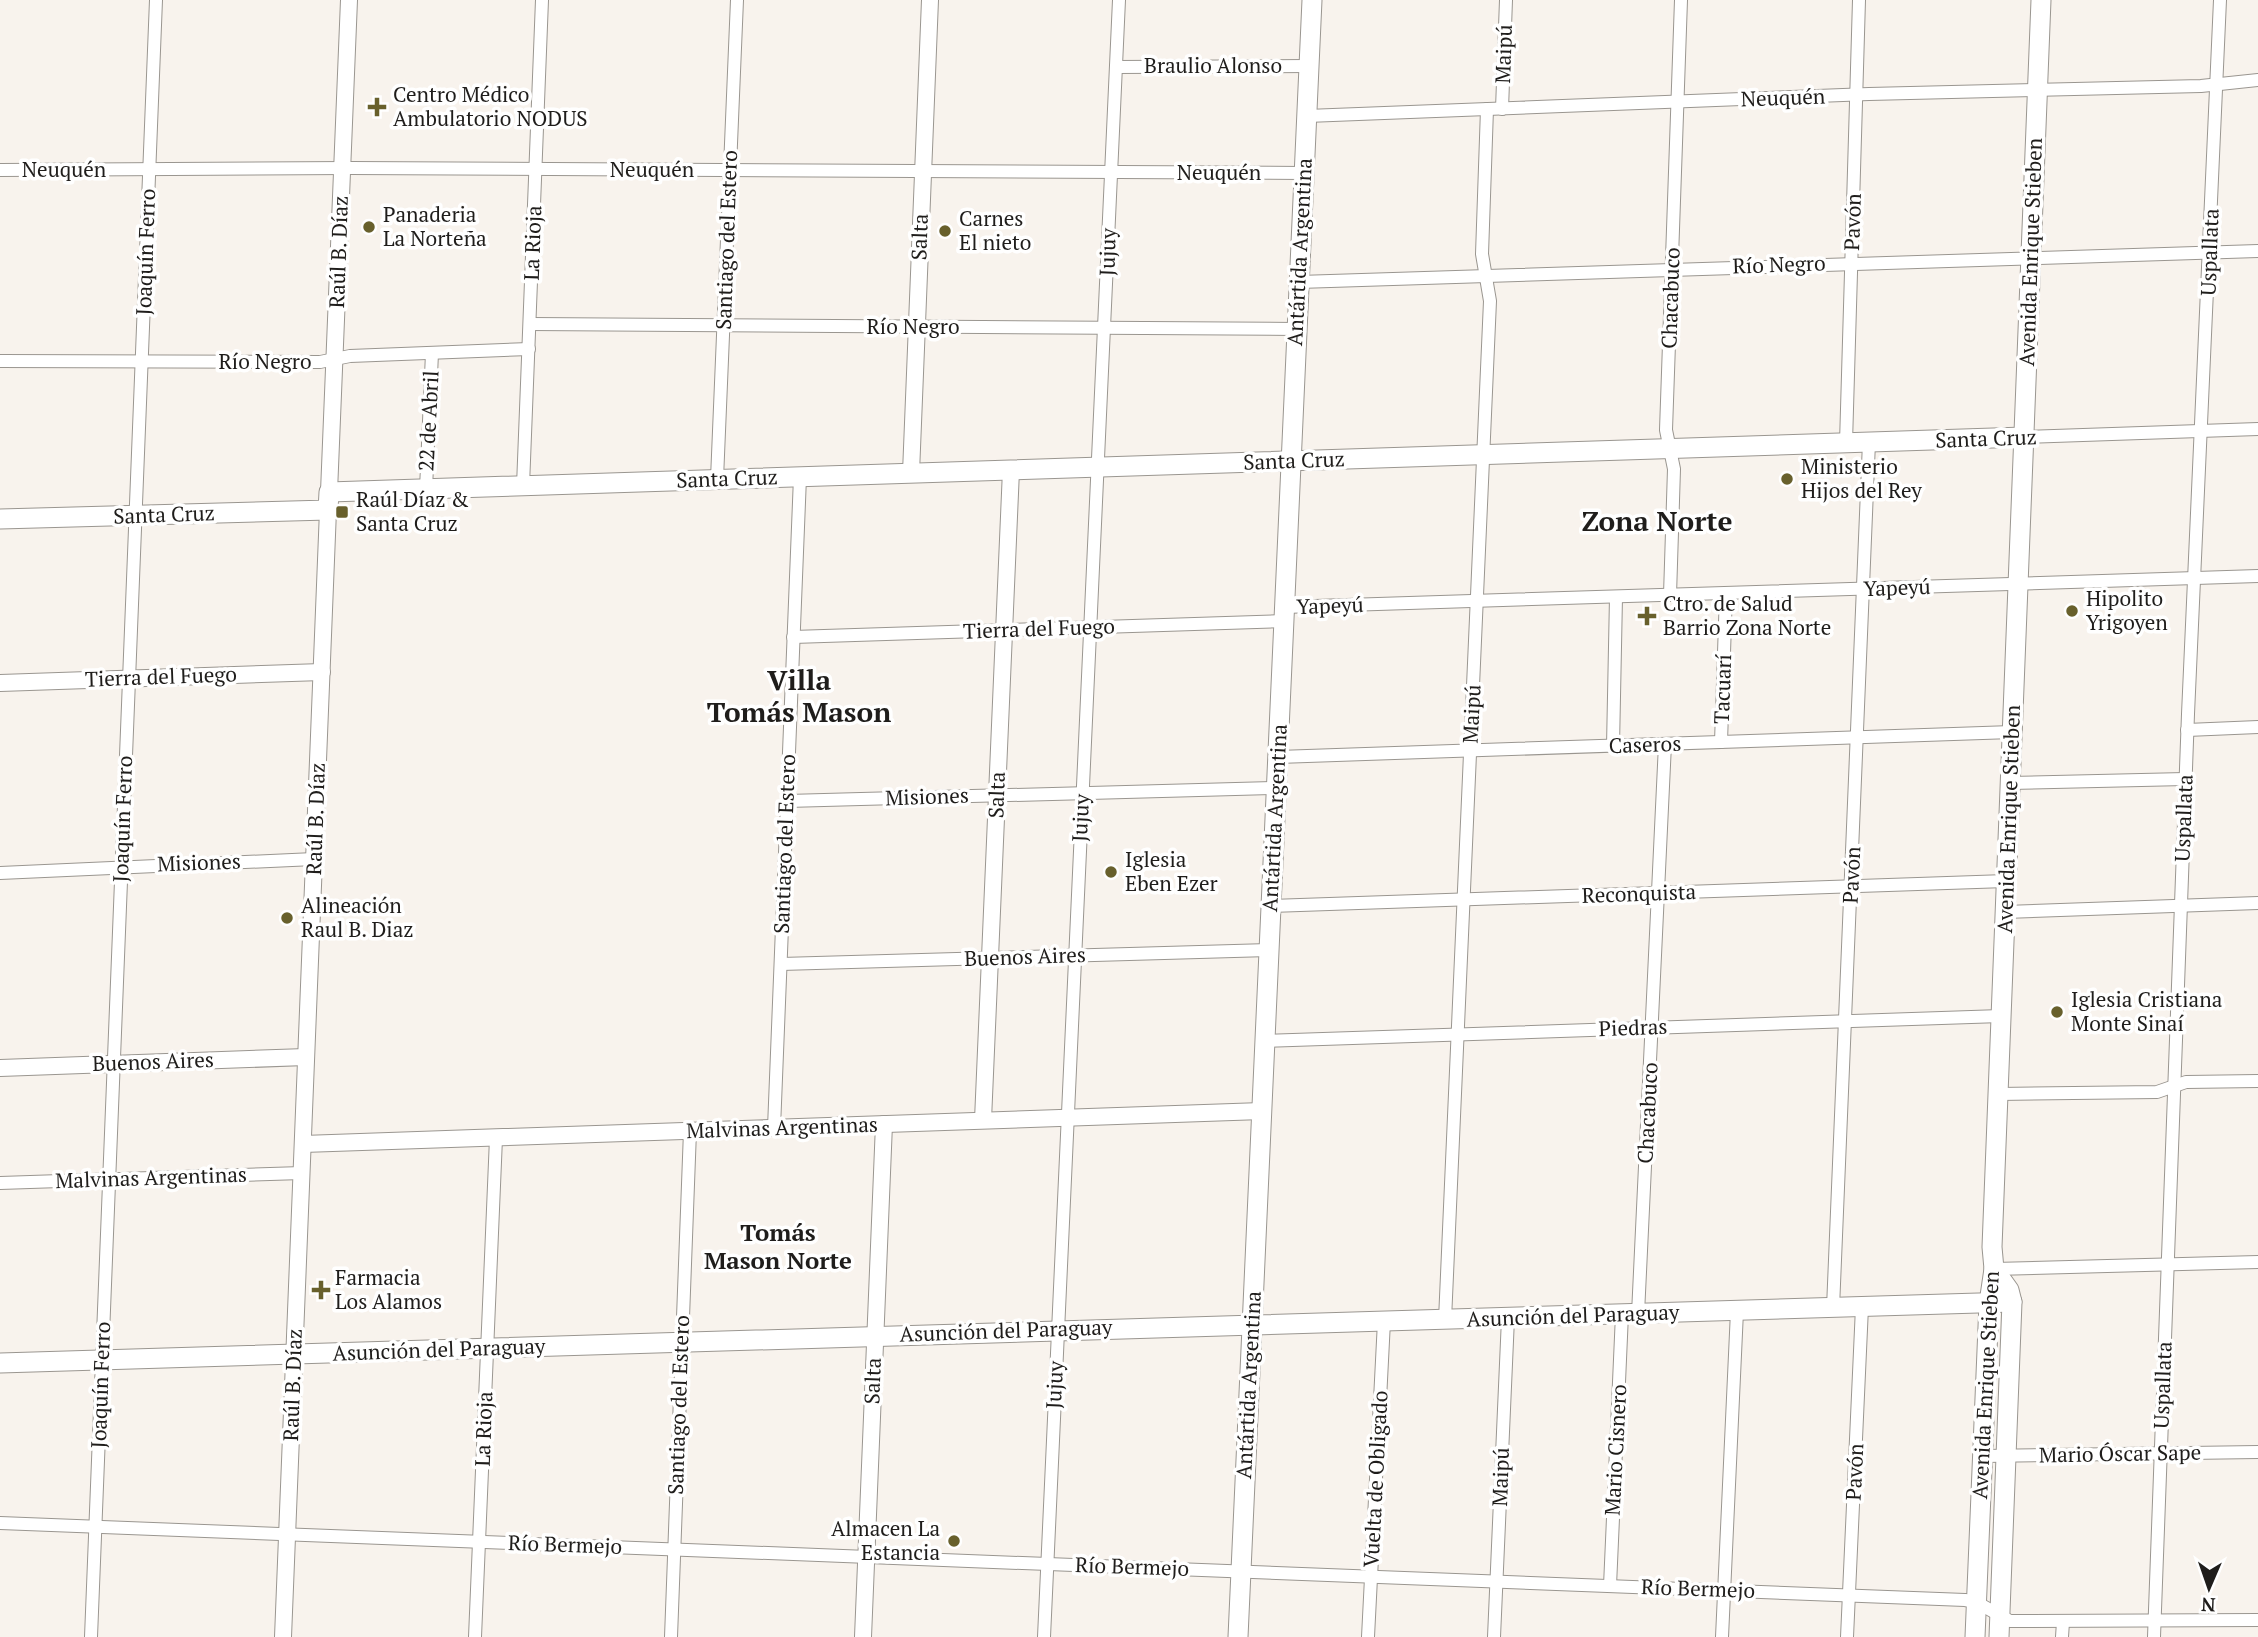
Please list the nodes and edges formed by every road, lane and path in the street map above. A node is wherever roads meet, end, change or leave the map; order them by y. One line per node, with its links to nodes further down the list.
1 (156, 0): 24 (street, Joaquín Ferro)
2 (349, 0): 23 (street, Raúl B. Díaz)
3 (542, 0): 25 (street, La Rioja)
4 (737, 0): 27 (street, Santiago del Estero)
5 (930, 0): 28 (street, Salta)
6 (1119, 0): 14 (street, Jujuy)
7 (1312, 0): 13 (main road, Antártida Argentina)
8 (1506, 0): 21 (street, Maipú)
9 (1681, 0): 19 (street, Chacabuco)
10 (1859, 0): 18 (street, Pavón)
11 (2041, 0): 17 (main road, Avenida Enrique Stieben)
12 (2220, 0): 16 (street, Uspallata)
13 (1309, 66): 14 (street, Braulio Alonso); 22 (main road, Antártida Argentina)
14 (1116, 67): 29 (street, Jujuy)
15 (2258, 80): 16 (street, Neuquén)
16 (2217, 83): 17 (street, Neuquén); 32 (street, Uspallata)
17 (2037, 90): 18 (street, Neuquén); 33 (main road, Avenida Enrique Stieben)
18 (1856, 95): 19 (street, Neuquén); 34 (street, Pavón)
19 (1678, 102): 21 (street, Neuquén); 35 (street, Chacabuco)
20 (1487, 109): 21 (street, Neuquén); 22 (street, Neuquén); 36 (street, Maipú)
21 (1502, 109)
22 (1307, 116): 30 (main road, Antártida Argentina)
23 (343, 168): 24 (street, Neuquén); 25 (street, Neuquén); 45 (street, Raúl B. Díaz)
24 (149, 169): 26 (street, Neuquén); 47 (street, Joaquín Ferro)
25 (536, 169): 27 (street, Neuquén); 38 (street, La Rioja)
26 (0, 170)
27 (730, 170): 28 (street, Neuquén); 39 (street, Santiago del Estero)
28 (923, 171): 29 (street, Neuquén); 40 (street, Salta)
29 (1112, 172): 30 (street, Neuquén); 41 (street, Jujuy)
30 (1304, 173): 37 (main road, Antártida Argentina)
31 (2258, 251): 32 (street, Río Negro)
32 (2210, 253): 33 (street, Río Negro); 49 (street, Uspallata)
33 (2031, 258): 34 (street, Río Negro); 50 (main road, Avenida Enrique Stieben)
34 (1851, 262): 35 (street, Río Negro); 52 (street, Pavón)
35 (1672, 269): 36 (street, Río Negro); 53 (street, Chacabuco)
36 (1486, 275): 37 (street, Río Negro); 54 (street, Maipú)
37 (1299, 282): 42 (main road, Antártida Argentina)
38 (530, 324): 39 (street, Río Negro); 43 (street, La Rioja)
39 (723, 325): 40 (street, Río Negro); 60 (street, Santiago del Estero)
40 (917, 327): 41 (street, Río Negro); 58 (street, Salta)
41 (1105, 328): 42 (street, Río Negro); 56 (street, Jujuy)
42 (1297, 329): 55 (main road, Antártida Argentina)
43 (529, 349): 44 (street, Río Negro); 61 (street, La Rioja)
44 (432, 353): 45 (street, Río Negro); 62 (street, 22 de Abril)
45 (335, 359): 47 (street, Río Negro); 63 (street, Raúl B. Díaz)
46 (0, 361): 47 (street, Río Negro)
47 (142, 362): 64 (street, Joaquín Ferro)
48 (2258, 429): 49 (street, Santa Cruz)
49 (2203, 431): 50 (street, Santa Cruz); 67 (street, Uspallata)
50 (2024, 438): 51 (main road, Santa Cruz); 68 (main road, Avenida Enrique Stieben)
51 (1869, 442): 52 (main road, Santa Cruz); 69 (street, Pavón)
52 (1846, 443): 53 (main road, Santa Cruz)
53 (1670, 449): 54 (main road, Santa Cruz); 71 (street, Chacabuco)
54 (1483, 455): 55 (main road, Santa Cruz); 73 (street, Maipú)
55 (1291, 461): 56 (main road, Santa Cruz); 74 (main road, Antártida Argentina)
56 (1098, 467): 57 (main road, Santa Cruz); 75 (street, Jujuy)
57 (1011, 470): 58 (main road, Santa Cruz); 76 (street, Salta)
58 (911, 473): 59 (main road, Santa Cruz)
59 (800, 477): 60 (main road, Santa Cruz); 77 (street, Santiago del Estero)
60 (717, 479): 61 (main road, Santa Cruz)
61 (523, 486): 62 (main road, Santa Cruz)
62 (426, 489): 63 (main road, Santa Cruz)
63 (329, 501): 64 (main road, Santa Cruz); 78 (street, Raúl B. Díaz)
64 (135, 516): 65 (main road, Santa Cruz); 79 (street, Joaquín Ferro)
65 (0, 519)
66 (2258, 576): 67 (street, Yapeyú)
67 (2195, 578): 68 (street, Yapeyú); 82 (street, Uspallata)
68 (2018, 584): 69 (street, Yapeyú); 83 (main road, Avenida Enrique Stieben)
69 (1864, 589): 70 (street, Yapeyú); 84 (street, Pavón)
70 (1726, 593): 71 (street, Yapeyú); 85 (street, Tacuarí)
71 (1670, 595): 72 (street, Yapeyú)
72 (1616, 597): 73 (street, Yapeyú); 87 (street)
73 (1477, 601): 74 (street, Yapeyú); 88 (street, Maipú)
74 (1284, 614): 75 (street, Tierra del Fuego); 89 (main road, Antártida Argentina)
75 (1089, 627): 76 (street, Tierra del Fuego); 93 (street, Jujuy)
76 (1004, 630): 77 (street, Tierra del Fuego); 94 (street, Salta)
77 (793, 637): 95 (street, Santiago del Estero)
78 (322, 672): 79 (street, Tierra del Fuego); 96 (street, Raúl B. Díaz)
79 (129, 678): 80 (street, Tierra del Fuego); 97 (street, Joaquín Ferro)
80 (0, 682)
81 (2258, 727): 82 (street)
82 (2187, 730): 90 (street, Uspallata)
83 (2012, 732): 84 (street, Caseros); 91 (main road, Avenida Enrique Stieben)
84 (1859, 737): 85 (street, Caseros); 100 (street, Pavón)
85 (1721, 742): 86 (street, Caseros)
86 (1665, 744): 87 (street, Caseros); 101 (street, Chacabuco)
87 (1613, 746): 88 (street, Caseros)
88 (1470, 751): 89 (street, Caseros); 102 (street, Maipú)
89 (1278, 757): 92 (main road, Antártida Argentina)
90 (2185, 779): 91 (street); 105 (street, Uspallata)
91 (2010, 783): 99 (main road, Avenida Enrique Stieben)
92 (1276, 788): 93 (street, Misiones); 104 (main road, Antártida Argentina)
93 (1082, 793): 94 (street, Misiones); 108 (street, Jujuy)
94 (997, 795): 95 (street, Misiones); 109 (street, Salta)
95 (787, 801): 110 (street, Santiago del Estero)
96 (314, 859): 97 (street, Misiones); 116 (street, Raúl B. Díaz)
97 (121, 866): 98 (street, Misiones); 117 (street, Joaquín Ferro)
98 (0, 873)
99 (2006, 881): 100 (street, Reconquista); 106 (main road, Avenida Enrique Stieben)
100 (1852, 887): 101 (street, Reconquista); 112 (street, Pavón)
101 (1658, 893): 102 (street, Reconquista); 113 (street, Chacabuco)
102 (1464, 899): 104 (street, Reconquista); 114 (street, Maipú)
103 (2258, 903): 105 (street)
104 (1271, 906): 107 (main road, Antártida Argentina)
105 (2180, 906): 106 (street); 120 (street, Uspallata)
106 (2005, 912): 111 (main road, Avenida Enrique Stieben)
107 (1269, 950): 108 (street, Buenos Aires); 115 (main road, Antártida Argentina)
108 (1075, 955): 109 (street, Buenos Aires); 123 (street, Jujuy)
109 (990, 958): 110 (street, Buenos Aires); 124 (street, Salta)
110 (781, 964): 126 (street, Santiago del Estero)
111 (2001, 1016): 112 (street, Piedras); 121 (main road, Avenida Enrique Stieben)
112 (1846, 1021): 113 (street, Piedras); 139 (street, Pavón)
113 (1652, 1028): 114 (street, Piedras); 141 (street, Chacabuco)
114 (1458, 1034): 115 (street, Piedras); 143 (street, Maipú)
115 (1265, 1041): 122 (main road, Antártida Argentina)
116 (306, 1057): 117 (street, Buenos Aires); 129 (street, Raúl B. Díaz)
117 (113, 1064): 118 (street, Buenos Aires); 131 (street, Joaquín Ferro)
118 (0, 1068)
119 (2258, 1081): 120 (street)
120 (2174, 1087): 121 (street); 134 (street, Uspallata)
121 (1998, 1094): 135 (main road, Avenida Enrique Stieben)
122 (1262, 1111): 123 (street, Malvinas Argentinas); 145 (main road, Antártida Argentina)
123 (1067, 1118): 124 (street, Malvinas Argentinas); 146 (street, Jujuy)
124 (983, 1121): 125 (street, Malvinas Argentinas)
125 (884, 1124): 126 (street, Malvinas Argentinas); 147 (street, Salta)
126 (774, 1128): 127 (street, Malvinas Argentinas)
127 (690, 1131): 128 (street, Malvinas Argentinas); 148 (street, Santiago del Estero)
128 (496, 1138): 129 (street, Malvinas Argentinas); 149 (street, La Rioja)
129 (303, 1144): 130 (street, Raúl B. Díaz)
130 (302, 1173): 131 (street, Malvinas Argentinas); 150 (street, Raúl B. Díaz)
131 (109, 1179): 132 (street, Malvinas Argentinas); 151 (street, Joaquín Ferro)
132 (0, 1183)
133 (2258, 1262): 134 (street)
134 (2167, 1264): 135 (street); 154 (street, Uspallata)
135 (1994, 1269): 136 (main road); 137 (main road, Avenida Enrique Stieben)
136 (2012, 1302): 137 (main road, Asunción del Paraguay); 155 (main road, Avenida Enrique Stieben)
137 (1989, 1303): 138 (main road, Asunción del Paraguay); 156 (main road, Avenida Enrique Stieben)
138 (1862, 1307): 139 (main road, Asunción del Paraguay); 169 (street, Pavón)
139 (1833, 1308): 140 (main road, Asunción del Paraguay)
140 (1737, 1311): 141 (main road, Asunción del Paraguay); 168 (street)
141 (1630, 1314): 142 (main road, Asunción del Paraguay); 167 (street, Mario Cisnero)
142 (1508, 1318): 143 (main road, Asunción del Paraguay); 166 (street, Maipú)
143 (1445, 1320): 144 (main road, Asunción del Paraguay)
144 (1384, 1321): 145 (main road, Asunción del Paraguay); 165 (street, Vuelta de Obligado)
145 (1252, 1324): 146 (main road, Asunción del Paraguay); 164 (main road, Antártida Argentina)
146 (1058, 1329): 147 (main road, Asunción del Paraguay); 163 (street, Jujuy)
147 (875, 1335): 148 (main road, Asunción del Paraguay); 162 (street, Salta)
148 (682, 1342): 149 (main road, Asunción del Paraguay); 161 (street, Santiago del Estero)
149 (487, 1348): 150 (main road, Asunción del Paraguay); 160 (street, La Rioja)
150 (294, 1354): 151 (main road, Asunción del Paraguay); 159 (street, Raúl B. Díaz)
151 (102, 1360): 152 (main road, Asunción del Paraguay); 158 (street, Joaquín Ferro)
152 (0, 1363)
153 (2258, 1452): 154 (street, Mario Óscar Sape)
154 (2160, 1453): 155 (street, Mario Óscar Sape); 173 (street, Uspallata)
155 (2006, 1455): 156 (street, Mario Óscar Sape); 174 (main road, Avenida Enrique Stieben)
156 (1983, 1456): 170 (main road, Avenida Enrique Stieben)
157 (0, 1522): 158 (street, Río Bermejo)
158 (95, 1526): 159 (street, Río Bermejo); 175 (street, Joaquín Ferro)
159 (287, 1534): 160 (street, Río Bermejo); 176 (street, Raúl B. Díaz)
160 (479, 1541): 161 (street, Río Bermejo); 177 (street, La Rioja)
161 (674, 1549): 162 (street, Río Bermejo); 178 (street, Santiago del Estero)
162 (866, 1556): 163 (street, Río Bermejo); 179 (street, Salta)
163 (1047, 1563): 164 (street, Río Bermejo); 180 (street, Jujuy)
164 (1241, 1571): 165 (street, Río Bermejo); 181 (main road, Antártida Argentina)
165 (1371, 1576): 166 (street, Río Bermejo); 182 (street, Vuelta de Obligado)
166 (1497, 1581): 167 (street, Río Bermejo); 183 (street, Maipú)
167 (1610, 1586): 168 (street, Río Bermejo)
168 (1724, 1590): 169 (street, Río Bermejo); 184 (street)
169 (1849, 1595): 170 (street, Río Bermejo); 185 (street, Pavón)
170 (1976, 1602): 174 (street, Río Bermejo); 186 (main road, Avenida Enrique Stieben)
171 (2258, 1620): 173 (street, Río Bermejo)
172 (2063, 1622): 173 (street, Río Bermejo); 174 (street, Río Bermejo); 187 (street)
173 (2154, 1622): 188 (street, Uspallata)
174 (1999, 1627)
175 (90, 1637)
176 (283, 1637)
177 (475, 1637)
178 (671, 1637)
179 (863, 1637)
180 (1044, 1637)
181 (1238, 1637)
182 (1368, 1637)
183 (1494, 1637)
184 (1721, 1637)
185 (1847, 1637)
186 (1975, 1637)
187 (2062, 1637)
188 (2154, 1637)

